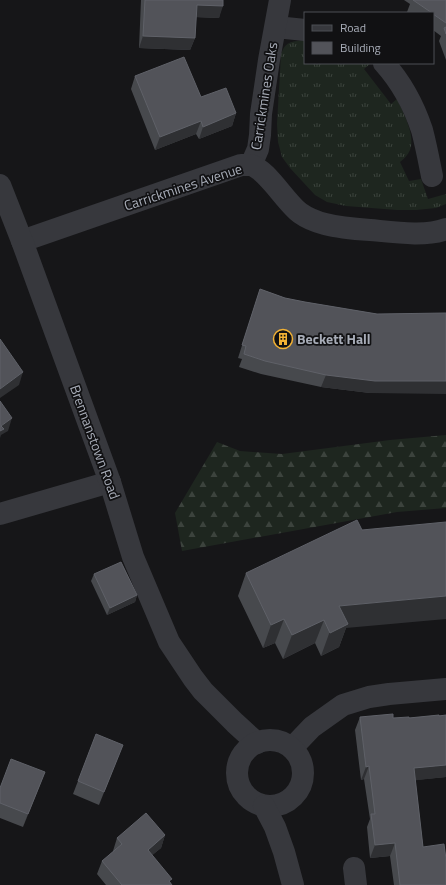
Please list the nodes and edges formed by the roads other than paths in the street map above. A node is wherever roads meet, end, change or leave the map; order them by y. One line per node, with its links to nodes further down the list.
1 (280, 0): 2 (street, Carrickmines Oaks)
2 (276, 27): 3 (street, Carrickmines Oaks); 5 (street, Carrickmines Oaks)
3 (304, 30)
4 (385, 64): 6 (street)
5 (251, 165): 8 (street, Carrickmines Avenue); 9 (street, Carrickmines Avenue)
6 (432, 176)
7 (0, 186): 9 (street, Brennanstown Road)
8 (446, 229)
9 (22, 241): 10 (street, Brennanstown Road)
10 (110, 482): 11 (street); 13 (street, Brennanstown Road)
11 (0, 514)
12 (446, 689): 15 (street)
13 (203, 691): 14 (street, Brennanstown Road); 16 (street, Brennanstown Road)
14 (257, 742): 15 (street); 16 (street)
15 (292, 748): 17 (street)
16 (240, 760): 18 (street, Brennanstown Road)
17 (291, 799): 18 (street); 19 (street)
18 (264, 806): 19 (street)
19 (284, 852): 20 (street)
20 (292, 885)

